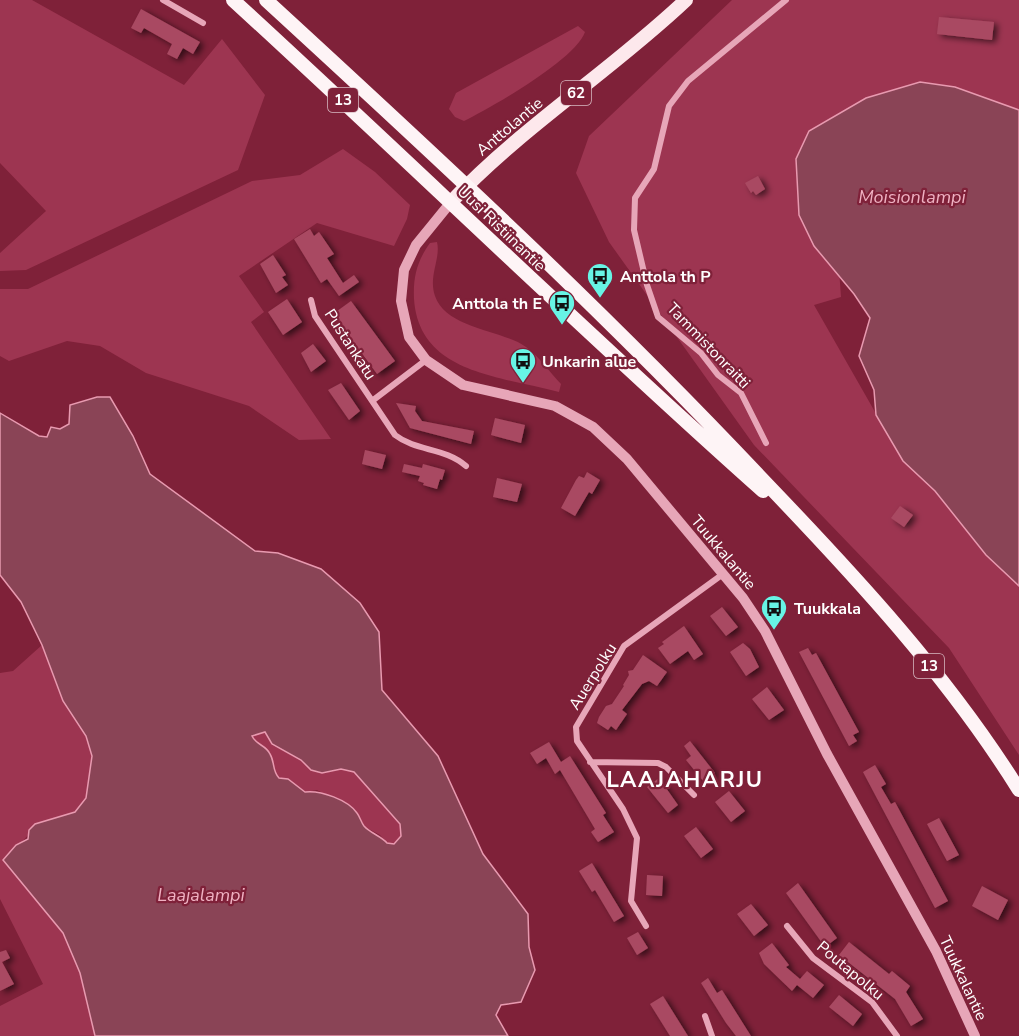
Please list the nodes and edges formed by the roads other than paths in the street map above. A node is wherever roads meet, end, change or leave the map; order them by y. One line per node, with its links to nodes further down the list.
1 (163, 0): 6 (street)
2 (233, 0): 8 (highway, Uusi Ristiinantie / 13)
3 (266, 0): 7 (highway, Uusi Ristiinantie / 13)
4 (686, 0): 7 (main road, Anttolantie / 62)
5 (786, 0): 12 (street, Tammistonraitti)
6 (203, 23)
7 (465, 186): 8 (main road, 62); 14 (highway, Uusi Ristiinantie / 13)
8 (451, 202): 10 (street, Tuukkalantie); 14 (highway, Uusi Ristiinantie / 13)
9 (311, 300): 11 (street, Pustankatu)
10 (426, 360): 11 (street); 15 (street, Tuukkalantie)
11 (372, 401): 13 (street, Pustankatu)
12 (766, 443)
13 (466, 466)
14 (830, 550): 17 (highway, Uusi Ristiinantie / 13)
15 (723, 574): 16 (street, Auerpolku); 24 (street, Tuukkalantie)
16 (590, 762): 18 (street); 19 (street, Auerpolku)
17 (1019, 790)
18 (694, 795)
19 (646, 926)
20 (787, 926): 23 (street, Poutapolku)
21 (705, 1016): 22 (street)
22 (712, 1036)
23 (897, 1036)
24 (975, 1036)

